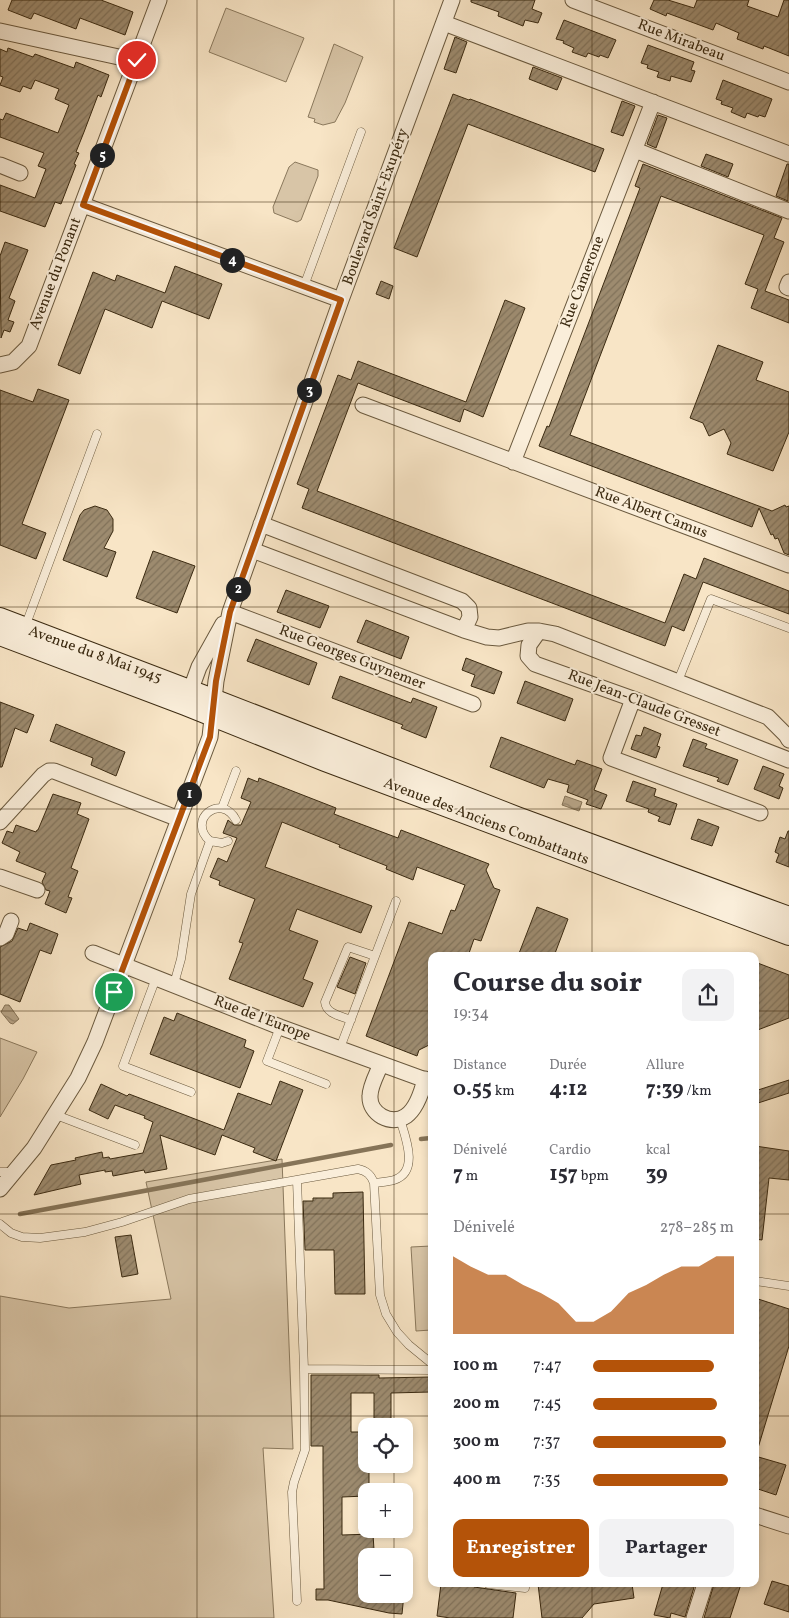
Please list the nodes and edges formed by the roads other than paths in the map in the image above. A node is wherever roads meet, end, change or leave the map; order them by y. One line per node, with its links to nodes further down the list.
1 (159, 0): 6 (street, Avenue du Ponant)
2 (452, 0): 4 (street, Boulevard Saint-Exupéry)
3 (574, 0): 7 (street, Rue Mirabeau)
4 (444, 23): 8 (street); 19 (street, Boulevard Saint-Exupéry)
5 (0, 31): 6 (street)
6 (137, 60): 14 (street, Avenue du Ponant)
7 (789, 82)
8 (653, 102): 10 (street, Rue Camerone); 11 (street)
9 (361, 132): 17 (lane)
10 (635, 150): 15 (street); 23 (street, Rue Camerone)
11 (789, 154)
12 (0, 165): 13 (street)
13 (20, 173)
14 (83, 205): 17 (street); 20 (street, Avenue du Ponant)
15 (789, 211)
16 (789, 282): 18 (street)
17 (304, 286): 19 (street)
18 (789, 288)
19 (341, 300): 24 (street, Boulevard Saint-Exupéry)
20 (0, 365)
21 (363, 405): 23 (street, Rue Albert Camus)
22 (97, 434): 33 (lane)
23 (513, 462): 26 (street, Rue Albert Camus)
24 (262, 524): 25 (street, Boulevard Saint-Exupéry); 30 (street)
25 (252, 550): 27 (street, Boulevard Saint-Exupéry); 30 (street)
26 (789, 565)
27 (230, 612): 35 (street, Boulevard Saint-Exupéry); 37 (street, Rue Georges Guynemer); 38 (street, Boulevard Saint-Exupéry)
28 (0, 618): 33 (main road, Avenue du 8 Mai 1945)
29 (789, 628): 34 (lane)
30 (464, 630): 31 (street)
31 (539, 631): 34 (street); 36 (street, Rue Jean-Claude Gresset)
32 (0, 635): 33 (main road, Avenue du 8 Mai 1945)
33 (14, 637): 35 (main road, Avenue du 8 Mai 1945); 35 (main road, Avenue du 8 Mai 1945)
34 (678, 681): 39 (street)
35 (188, 697): 38 (main road, Avenue des Anciens Combattants)
36 (633, 698): 40 (street, Rue Jean-Claude Gresset); 44 (street)
37 (473, 704)
38 (213, 707): 45 (street, Boulevard Saint-Exupéry); 53 (main road, Avenue des Anciens Combattants); 55 (main road, Avenue des Anciens Combattants)
39 (788, 734): 40 (street)
40 (769, 752): 41 (street, Rue Jean-Claude Gresset)
41 (789, 760)
42 (236, 771): 43 (lane)
43 (222, 808): 46 (lane); 48 (lane)
44 (760, 813)
45 (179, 819): 47 (street); 59 (street, Boulevard Saint-Exupéry)
46 (236, 820)
47 (0, 822)
48 (210, 841): 49 (lane); 61 (lane)
49 (228, 841)
50 (0, 877): 51 (street)
51 (37, 890)
52 (396, 901): 58 (lane)
53 (789, 917)
54 (11, 921): 56 (street)
55 (789, 935)
56 (0, 938)
57 (93, 953): 59 (street, Rue de l'Europe)
58 (375, 956): 62 (lane); 62 (lane)
59 (124, 965): 60 (street, Rue de l'Europe); 69 (street, Boulevard Saint-Exupéry)
60 (156, 978): 61 (street, Rue de l'Europe); 68 (lane)
61 (174, 984): 63 (street, Rue de l'Europe)
62 (351, 1020): 64 (lane)
63 (280, 1027): 64 (street, Rue de l'Europe); 67 (lane)
64 (340, 1048): 65 (street, Rue de l'Europe)
65 (381, 1064): 66 (street, Rue de l'Europe); 70 (street)
66 (428, 1080): 70 (street)
67 (326, 1084)
68 (190, 1092)
69 (56, 1115): 71 (lane); 73 (street, Boulevard Saint-Exupéry)
70 (400, 1119): 75 (lane)
71 (135, 1145)
72 (0, 1172): 73 (lane)
73 (15, 1172): 76 (street, Boulevard Saint-Exupéry)
74 (297, 1180): 75 (lane); 77 (lane); 81 (lane)
75 (374, 1183): 80 (lane)
76 (0, 1188)
77 (0, 1224)
78 (759, 1282): 79 (lane)
79 (789, 1286)
80 (428, 1361)
81 (304, 1369): 82 (lane); 86 (lane)
82 (428, 1370)
83 (759, 1516): 84 (street)
84 (789, 1526)
85 (704, 1587): 87 (street)
86 (297, 1601)
87 (694, 1618)

